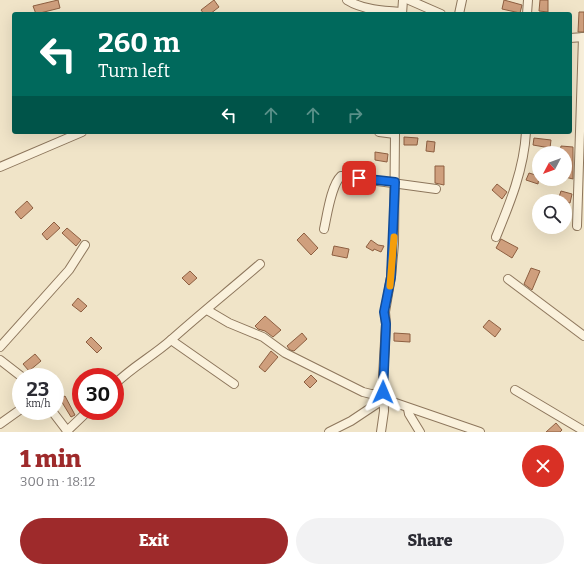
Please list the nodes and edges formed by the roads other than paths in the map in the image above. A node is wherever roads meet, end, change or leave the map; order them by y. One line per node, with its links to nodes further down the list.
1 (347, 0): 6 (street)
2 (403, 0): 7 (street)
3 (409, 0): 8 (street)
4 (462, 0): 9 (street)
5 (528, 0): 10 (street)
6 (394, 12)
7 (402, 12)
8 (436, 12)
9 (459, 12)
10 (527, 12)
11 (584, 37): 12 (street); 19 (street)
12 (572, 38)
13 (77, 134): 16 (street)
14 (395, 134): 17 (street)
15 (526, 134): 21 (street)
16 (0, 167)
17 (395, 182): 18 (street); 20 (street); 34 (street)
18 (436, 189)
19 (577, 226)
20 (324, 229)
21 (496, 237)
22 (84, 246): 28 (street)
23 (260, 264): 25 (street)
24 (508, 279): 26 (street)
25 (207, 310): 27 (street); 34 (street)
26 (584, 336)
27 (171, 340): 31 (street); 32 (street)
28 (0, 347)
29 (0, 360): 30 (street)
30 (12, 369)
31 (124, 377)
32 (234, 384)
33 (515, 390): 40 (street)
34 (384, 397): 35 (street); 42 (street); 43 (street)
35 (408, 409): 44 (street); 45 (street)
36 (12, 415): 39 (street)
37 (59, 420): 41 (street)
38 (79, 420): 41 (street)
39 (0, 424)
40 (584, 431)
41 (68, 432)
42 (329, 432)
43 (381, 432)
44 (420, 432)
45 (480, 432)

